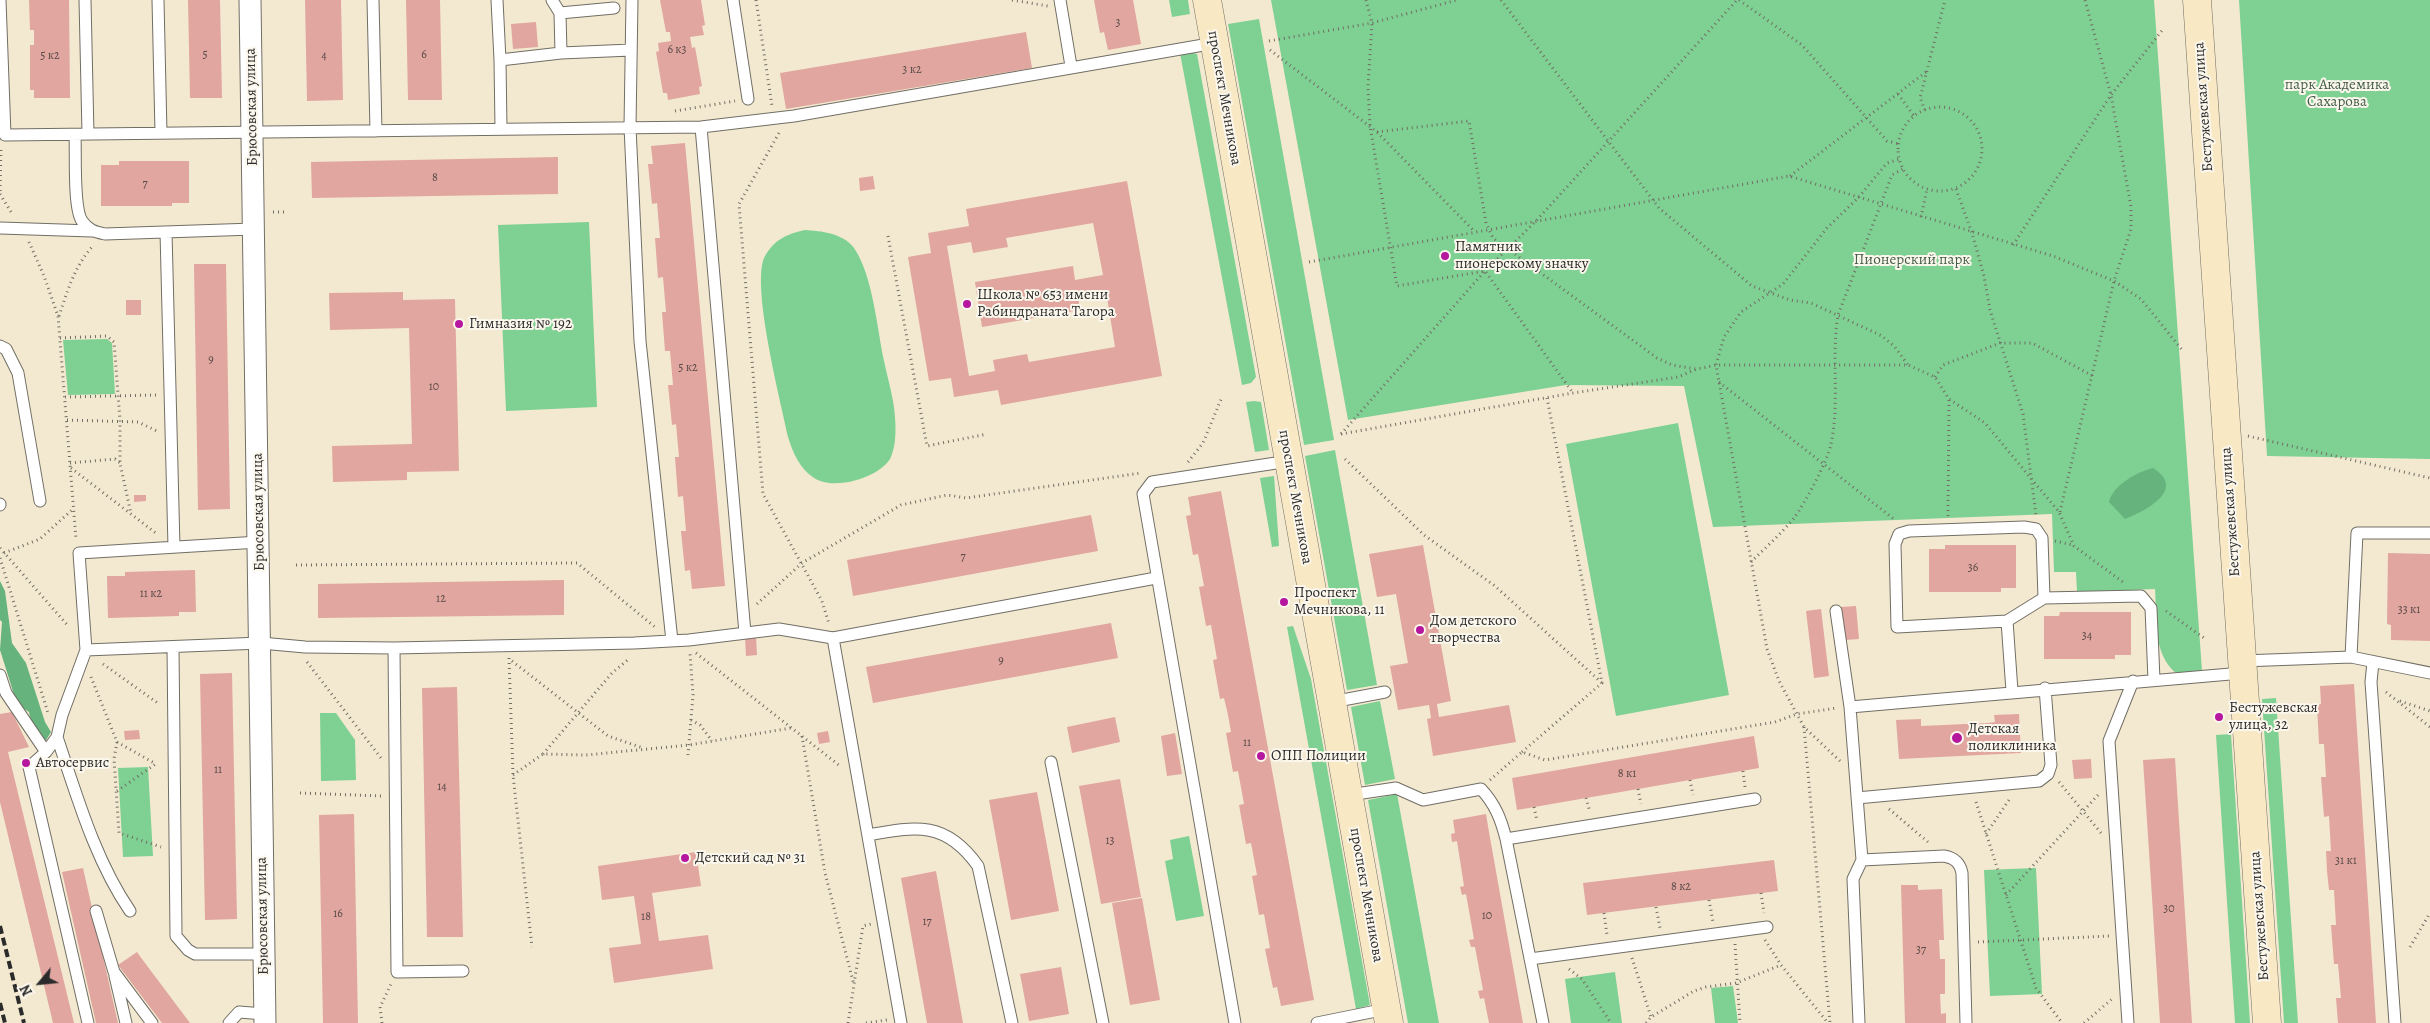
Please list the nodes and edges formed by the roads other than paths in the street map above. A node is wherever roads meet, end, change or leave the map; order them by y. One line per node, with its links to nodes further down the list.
1 (0, 0): 28 (lane)
2 (85, 0): 27 (lane)
3 (158, 0): 26 (lane)
4 (250, 0): 25 (street, Брюсовская улица)
5 (373, 0): 24 (lane)
6 (497, 0): 18 (lane)
7 (552, 0): 14 (lane)
8 (632, 0): 16 (lane)
9 (733, 0): 20 (lane)
10 (1207, 0): 15 (street, проспект Мечникова)
11 (2197, 0): 52 (street, Бестужевская улица)
12 (1061, 3): 19 (lane)
13 (614, 8): 14 (lane)
14 (560, 13): 17 (lane)
15 (1215, 43): 19 (lane); 34 (street, проспект Мечникова)
16 (631, 50): 17 (lane); 22 (lane)
17 (561, 53): 18 (lane)
18 (500, 60): 23 (lane)
19 (1071, 66): 21 (lane)
20 (748, 99)
21 (701, 127): 22 (lane); 43 (lane)
22 (630, 128): 23 (lane); 45 (lane)
23 (501, 129): 24 (lane)
24 (376, 131): 25 (lane)
25 (252, 132): 26 (lane); 30 (street, Брюсовская улица)
26 (160, 133): 27 (lane)
27 (88, 134): 28 (lane)
28 (75, 135): 31 (lane)
29 (0, 228): 31 (lane)
30 (254, 230): 32 (lane); 37 (street, Брюсовская улица)
31 (92, 232): 32 (lane)
32 (166, 232): 38 (lane)
33 (0, 346): 35 (lane)
34 (1288, 461): 39 (lane); 60 (street, проспект Мечникова)
35 (40, 501)
36 (2430, 533): 50 (lane)
37 (259, 542): 38 (lane); 46 (street, Брюсовская улица)
38 (174, 547): 49 (lane)
39 (1156, 578): 44 (lane); 87 (lane)
40 (2044, 598): 42 (lane); 42 (lane); 55 (lane)
41 (1836, 611): 61 (lane)
42 (2007, 621): 58 (lane)
43 (745, 633): 44 (lane); 45 (lane)
44 (833, 638): 68 (lane)
45 (672, 641): 48 (lane)
46 (261, 644): 47 (lane); 48 (lane); 74 (street, Брюсовская улица)
47 (173, 647): 49 (lane); 74 (lane)
48 (394, 648): 76 (lane)
49 (85, 651): 62 (lane)
50 (2351, 657): 51 (lane); 52 (lane)
51 (2373, 662): 53 (lane); 94 (lane)
52 (2242, 667): 55 (lane); 93 (street, Бестужевская улица)
53 (2430, 673)
54 (0, 675): 63 (lane)
55 (2154, 680): 56 (lane)
56 (2133, 681): 57 (lane); 92 (lane)
57 (2045, 688): 58 (lane); 66 (lane)
58 (2012, 691): 61 (lane)
59 (1385, 692): 60 (lane)
60 (1332, 702): 65 (street, проспект Мечникова)
61 (1850, 706): 66 (lane)
62 (57, 737): 63 (lane); 71 (lane)
63 (46, 752): 81 (lane)
64 (1051, 762): 86 (lane)
65 (1348, 795): 69 (lane); 78 (street, проспект Мечникова)
66 (1857, 798): 70 (lane)
67 (1755, 799): 69 (lane)
68 (868, 835): 80 (lane); 85 (lane)
69 (1506, 839): 75 (lane)
70 (1862, 860): 90 (lane); 91 (lane)
71 (130, 911)
72 (96, 912): 77 (lane)
73 (1762, 928): 75 (lane)
74 (263, 954): 79 (street, Брюсовская улица)
75 (1530, 958): 89 (lane)
76 (463, 971)
77 (114, 972): 82 (lane); 83 (lane)
78 (1387, 1016): 88 (lane)
79 (265, 1018): 84 (lane)
80 (901, 1020)
81 (88, 1023)
82 (126, 1023)
83 (152, 1023)
84 (229, 1023)
85 (1012, 1023)
86 (1103, 1023)
87 (1234, 1023)
88 (1316, 1023)
89 (1543, 1023)
90 (1859, 1023)
91 (1966, 1023)
92 (2128, 1023)
93 (2267, 1023)
94 (2395, 1023)

